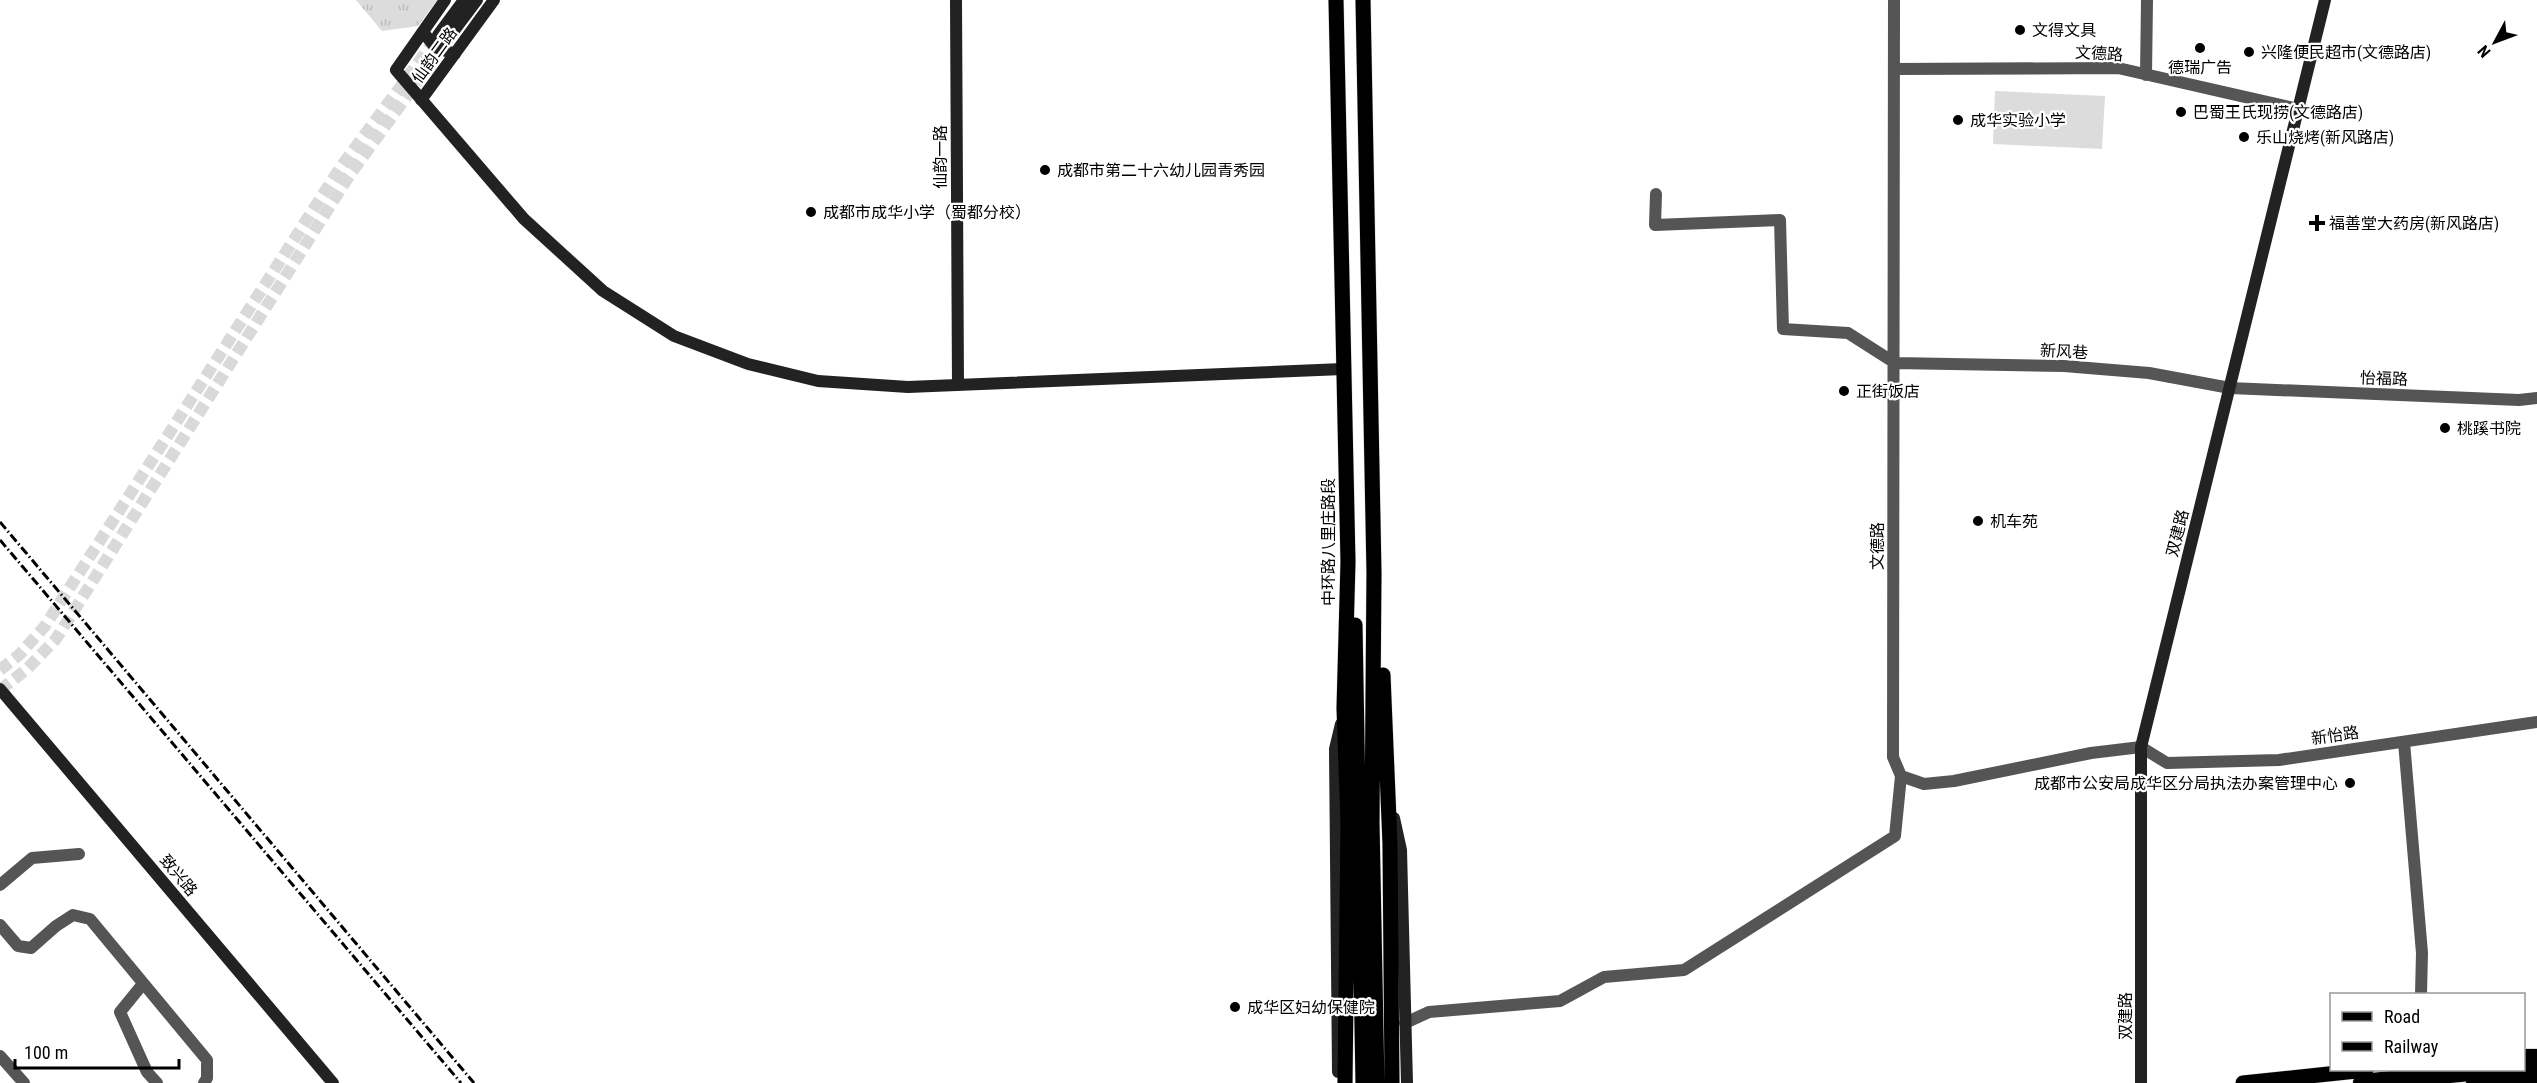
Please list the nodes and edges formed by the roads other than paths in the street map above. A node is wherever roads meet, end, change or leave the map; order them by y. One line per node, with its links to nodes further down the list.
1 (445, 0): 11 (street, 仙韵二路)
2 (464, 0): 3 (street, 仙韵二路)
3 (477, 0)
4 (494, 0): 12 (street, 仙韵二路)
5 (956, 0): 20 (street, 仙韵一路)
6 (1336, 0): 19 (main road, 中环路八里庄路段)
7 (1363, 0): 24 (main road, 中环路八里庄路段)
8 (1894, 0): 13 (street, 文德路)
9 (2147, 0): 14 (street)
10 (2325, 0): 16 (street, 双建路)
11 (423, 32): 12 (street); 15 (street, 仙韵二路)
12 (454, 54): 15 (street, 仙韵二路)
13 (1894, 69): 14 (street, 文德路); 18 (street, 文德路)
14 (2146, 75): 16 (street, 文德路)
15 (421, 100): 20 (street)
16 (2298, 109): 21 (street, 双建路)
17 (1656, 194): 18 (street)
18 (1895, 363): 21 (street, 新风巷); 30 (street, 文德路)
19 (1343, 369): 20 (street); 23 (main road, 中环路八里庄路段)
20 (958, 385)
21 (2230, 387): 22 (street, 怡福路); 29 (street, 双建路)
22 (2537, 398)
23 (1348, 562): 26 (main road, 中环路八里庄路段); 32 (main road)
24 (1374, 573): 31 (main road); 32 (main road, 中环路八里庄路段)
25 (2, 697): 46 (street, 致兴路)
26 (1344, 708): 32 (main road, 中环路八里庄路段); 47 (street)
27 (2537, 722): 28 (street, 新怡路)
28 (2404, 742): 29 (street, 新怡路); 37 (street)
29 (2141, 747): 30 (street); 53 (street, 双建路)
30 (1901, 776): 38 (street)
31 (1388, 792): 38 (street); 51 (main road)
32 (1360, 822): 48 (main road, 中环路八里庄路段); 49 (main road); 50 (main road, 中环路八里庄路段)
33 (79, 854): 34 (street)
34 (0, 885)
35 (0, 925): 36 (street)
36 (142, 985): 44 (street); 45 (street)
37 (2421, 993)
38 (1405, 1023): 52 (street)
39 (0, 1056): 43 (street)
40 (2357, 1071): 54 (main road)
41 (2479, 1071): 55 (highway)
42 (2537, 1074): 56 (highway)
43 (24, 1083)
44 (157, 1083)
45 (204, 1083)
46 (333, 1083)
47 (1338, 1083)
48 (1345, 1083)
49 (1363, 1083)
50 (1377, 1083)
51 (1392, 1083)
52 (1407, 1083)
53 (2141, 1083)
54 (2243, 1083)
55 (2362, 1083)
56 (2458, 1083)

